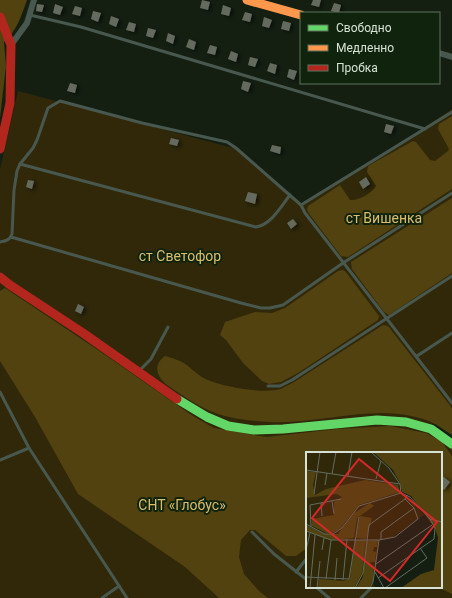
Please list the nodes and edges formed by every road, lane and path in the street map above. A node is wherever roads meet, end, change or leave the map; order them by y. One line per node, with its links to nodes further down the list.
1 (34, 0): 3 (street)
2 (247, 0): 4 (street)
3 (30, 15): 6 (street); 10 (lane)
4 (300, 15)
5 (0, 17): 6 (street)
6 (11, 45): 11 (street)
7 (440, 54): 8 (street)
8 (452, 57)
9 (452, 112): 10 (lane)
10 (425, 128): 15 (lane)
11 (0, 149)
12 (20, 164): 14 (lane); 14 (lane); 16 (lane)
13 (452, 193): 18 (lane)
14 (290, 195): 15 (lane)
15 (301, 205): 18 (lane)
16 (11, 237): 17 (lane); 18 (lane)
17 (0, 242)
18 (343, 263): 21 (lane)
19 (452, 276): 21 (lane)
20 (0, 278): 25 (street)
21 (386, 320): 24 (lane); 26 (lane)
22 (168, 327): 25 (lane)
23 (452, 333): 24 (lane)
24 (417, 356): 28 (lane)
25 (138, 372): 29 (street)
26 (268, 386)
27 (0, 392): 30 (lane)
28 (452, 403)
29 (452, 444)
30 (29, 448): 31 (lane); 36 (lane)
31 (0, 460)
32 (252, 532): 34 (lane)
33 (306, 559): 34 (lane)
34 (296, 572): 35 (lane)
35 (306, 579)
36 (119, 586): 39 (lane); 40 (lane)
37 (317, 588): 41 (lane)
38 (371, 588): 42 (lane)
39 (102, 598)
40 (126, 598)
41 (329, 598)
42 (361, 598)

